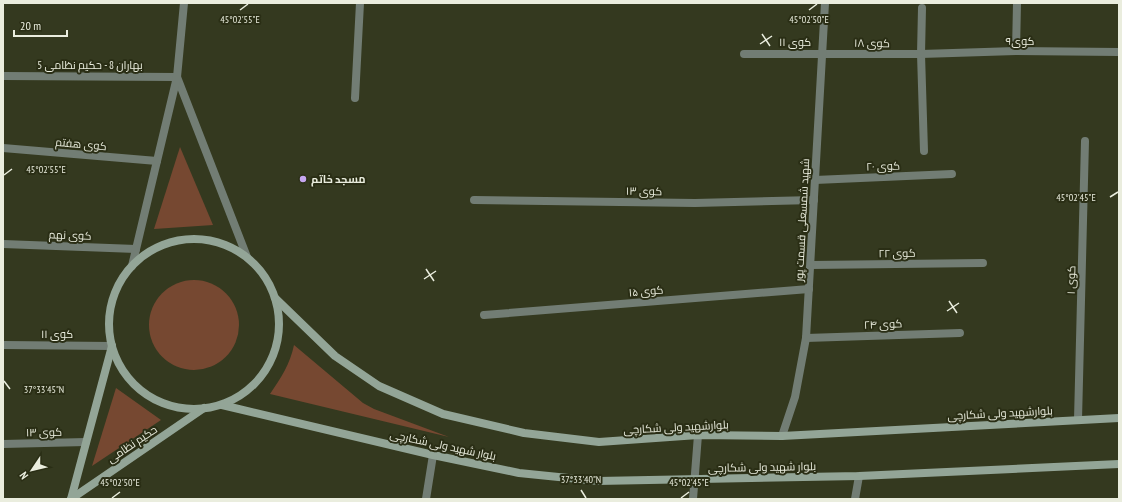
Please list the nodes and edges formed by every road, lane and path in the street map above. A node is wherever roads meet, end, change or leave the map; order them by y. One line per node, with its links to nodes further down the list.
1 (184, 3): 12 (street)
2 (360, 3): 13 (street)
3 (826, 3): 8 (street, شهید شمسعلی قسمت پور)
4 (1017, 3): 6 (street)
5 (922, 8): 10 (street)
6 (1016, 51): 7 (street, کوی۹); 10 (street, کوی۹)
7 (1119, 52)
8 (823, 53): 9 (street, کوی ۱۱); 10 (street, کوی ۱۸); 19 (street, شهید شمسعلی قسمت پور)
9 (744, 54)
10 (921, 54): 16 (street)
11 (3, 76): 12 (street, بهاران 8 - حکیم نظامی 5)
12 (177, 77): 17 (street); 24 (street)
13 (355, 98)
14 (1085, 141): 38 (street, کوی ۱)
15 (3, 148): 17 (street, کوی هفتم)
16 (924, 151)
17 (157, 161): 23 (street)
18 (952, 174): 19 (street, کوی ۲۰)
19 (815, 180): 21 (street, شهید شمسعلی قسمت پور)
20 (474, 200): 21 (street, کوی ۱۳)
21 (814, 200): 26 (street, شهید شمسعلی قسمت پور)
22 (3, 244): 23 (street, کوی نهم)
23 (136, 249): 27 (street)
24 (247, 257): 27 (main road); 29 (main road)
25 (983, 263): 26 (street, کوی ۲۲)
26 (811, 264): 28 (street, شهید شمسعلی قسمت پور)
27 (132, 266): 34 (main road)
28 (809, 288): 30 (street, کوی ۱۵); 32 (street, شهید شمسعلی قسمت پور)
29 (275, 298): 35 (main road); 39 (main road, بلوارشهید ولی شکارچی)
30 (484, 315)
31 (960, 333): 32 (street, کوی ۲۴)
32 (806, 338): 40 (street, شهید شمسعلی قسمت پور)
33 (3, 345): 34 (street, کوی ۱۱)
34 (112, 346): 36 (main road); 41 (main road, حکیم نظامی)
35 (222, 404): 36 (main road); 43 (main road, بلوار شهید ولی شکارچی)
36 (204, 408): 47 (main road, حکیم نظامی)
37 (1119, 418): 38 (main road, بلوارشهید ولی شکارچی)
38 (1078, 420): 40 (main road, بلوارشهید ولی شکارچی)
39 (698, 435): 40 (main road, بلوارشهید ولی شکارچی); 46 (street)
40 (782, 436)
41 (86, 442): 42 (street, کوی ۱۳); 47 (main road, حکیم نظامی)
42 (3, 444)
43 (433, 455): 46 (main road, بلوار شهید ولی شکارچی); 48 (street)
44 (1119, 464): 45 (main road, بلوار شهید ولی شکارچی)
45 (859, 476): 46 (main road, بلوار شهید ولی شکارچی); 50 (street)
46 (694, 480): 49 (street)
47 (71, 499)
48 (426, 499)
49 (693, 499)
50 (855, 499)

